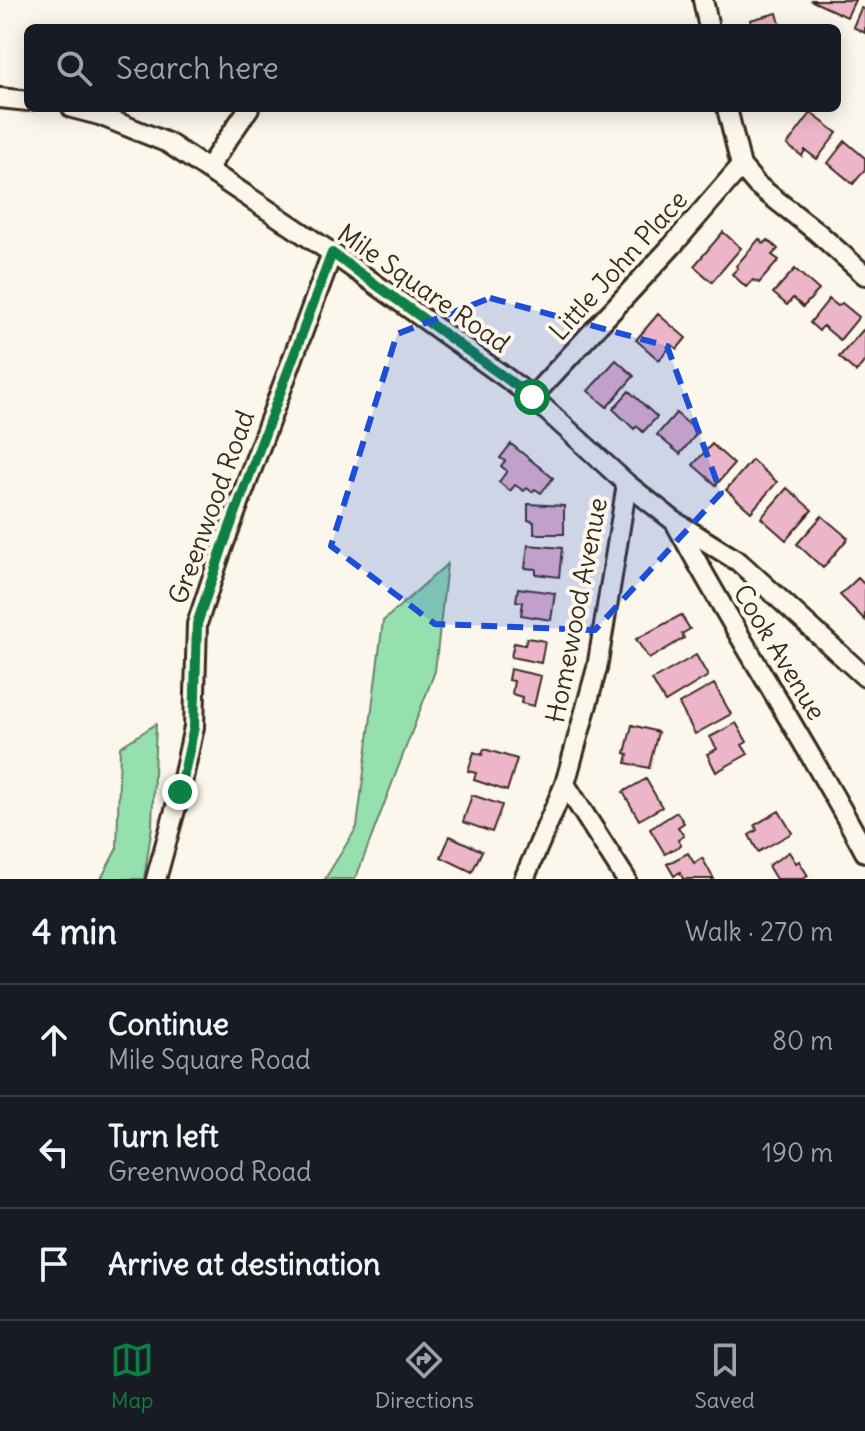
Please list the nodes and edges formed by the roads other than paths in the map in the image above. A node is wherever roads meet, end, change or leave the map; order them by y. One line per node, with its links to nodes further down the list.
1 (703, 0): 2 (street)
2 (708, 24)
3 (0, 98): 4 (street)
4 (24, 101)
5 (87, 112): 9 (street, Mile Square Road)
6 (246, 112): 9 (street)
7 (728, 112): 8 (street)
8 (741, 166): 11 (street); 12 (street, Little John Place)
9 (208, 168): 10 (street, Mile Square Road)
10 (332, 253): 12 (street, Mile Square Road); 18 (street, Greenwood Road)
11 (865, 275)
12 (532, 397): 13 (street, Mile Square Road)
13 (627, 484): 14 (street, Mile Square Road); 16 (street, Homewood Avenue)
14 (674, 521): 15 (street, Mile Square Road); 17 (street, Cook Avenue)
15 (865, 677)
16 (565, 784): 19 (street, Homewood Avenue); 20 (street)
17 (865, 852)
18 (156, 879)
19 (524, 879)
20 (626, 879)

